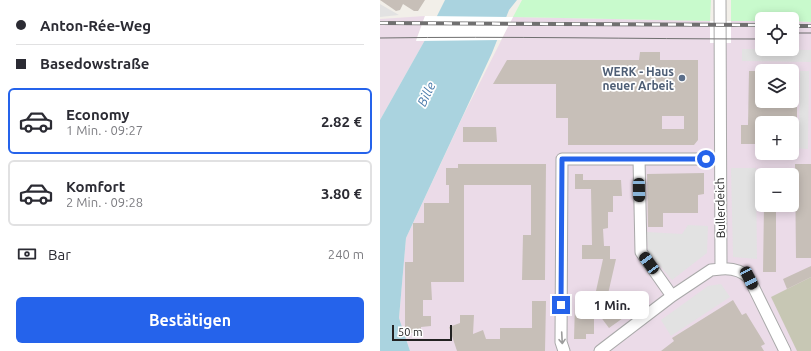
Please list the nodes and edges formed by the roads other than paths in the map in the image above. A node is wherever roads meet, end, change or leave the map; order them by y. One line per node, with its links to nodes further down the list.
1 (720, 0): 3 (street, Bullerdeich)
2 (639, 159): 3 (street); 5 (street); 6 (street, one-way to 6)
3 (720, 159): 4 (street, Bullerdeich)
4 (721, 269): 5 (street); 8 (street)
5 (672, 296): 7 (street)
6 (564, 351)
7 (600, 351)
8 (784, 351)

